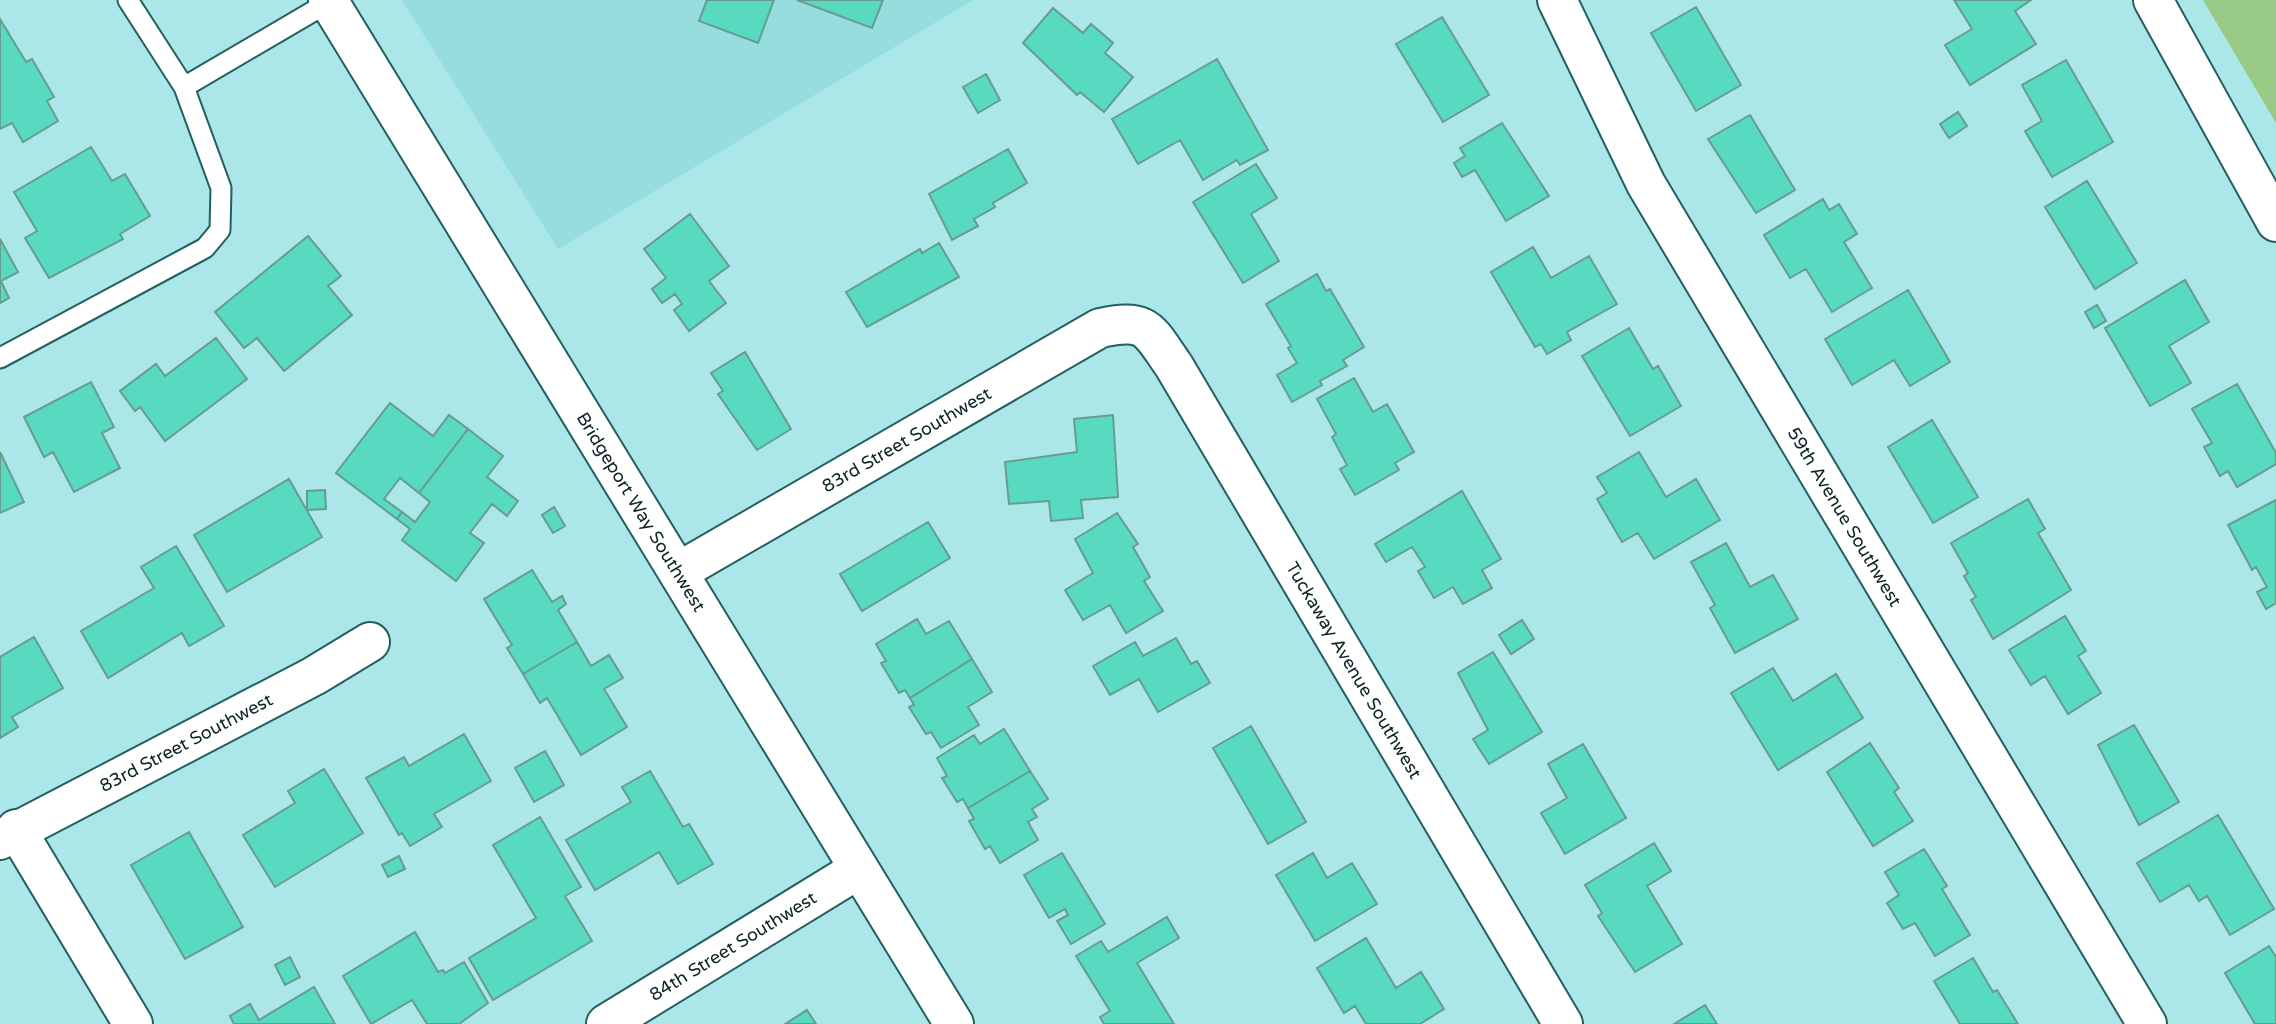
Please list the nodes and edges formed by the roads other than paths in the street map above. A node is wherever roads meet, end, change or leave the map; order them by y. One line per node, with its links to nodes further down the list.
1 (128, 0): 5 (lane)
2 (1557, 0): 17 (street, 59th Avenue Southwest)
3 (2153, 0): 6 (street)
4 (328, 1): 5 (lane); 9 (street, Bridgeport Way Southwest)
5 (184, 88): 8 (lane)
6 (2276, 222)
7 (1138, 324): 9 (street, 83rd Street Southwest); 16 (street, Tuckaway Avenue Southwest)
8 (0, 358)
9 (678, 572): 12 (street, Bridgeport Way Southwest)
10 (370, 642): 11 (street, 83rd Street Southwest)
11 (8, 834): 13 (street)
12 (859, 869): 14 (street, 84th Street Southwest); 15 (street, Bridgeport Way Southwest)
13 (133, 1024)
14 (606, 1024)
15 (954, 1024)
16 (1563, 1024)
17 (2147, 1024)

